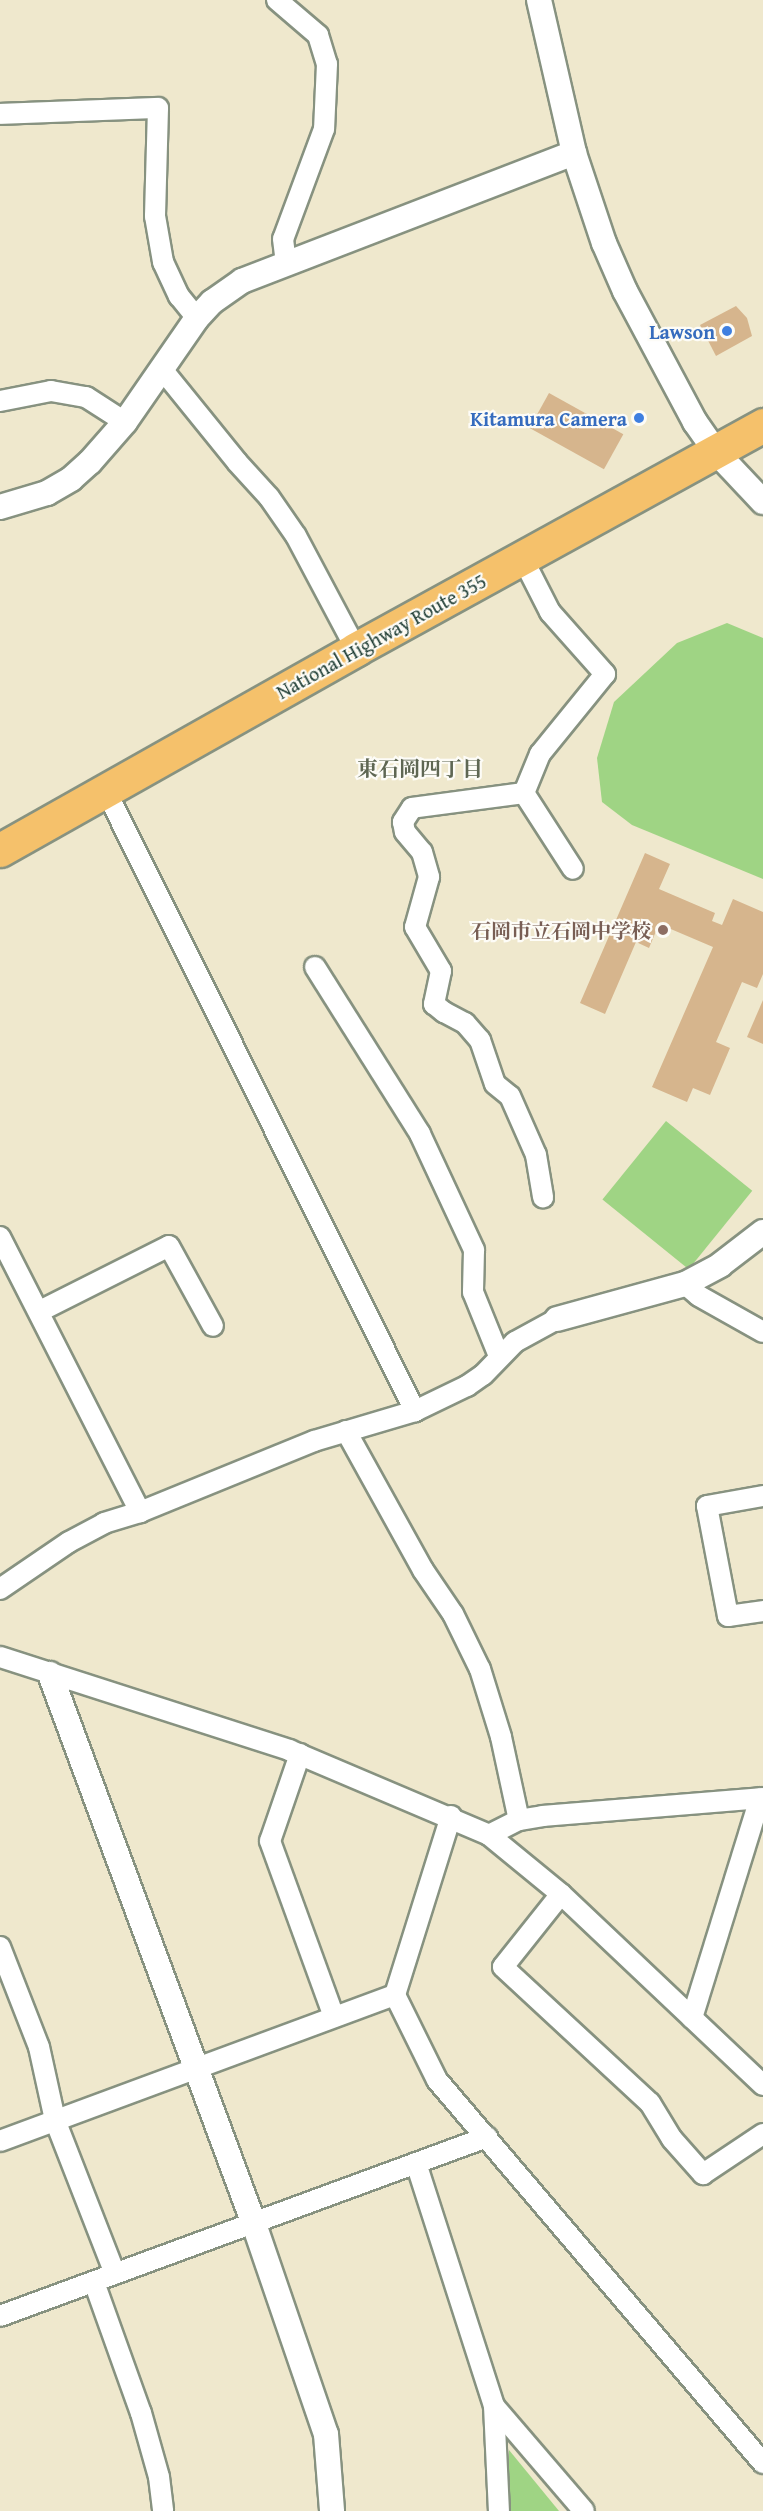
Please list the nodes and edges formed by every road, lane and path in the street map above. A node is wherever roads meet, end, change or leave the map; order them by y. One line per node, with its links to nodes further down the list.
1 (277, 0): 5 (street)
2 (539, 0): 4 (street)
3 (0, 114): 6 (street)
4 (574, 153): 5 (street); 11 (street)
5 (286, 264): 6 (street)
6 (197, 318): 7 (street)
7 (161, 368): 9 (street); 15 (street)
8 (0, 401): 9 (street)
9 (124, 422): 13 (street)
10 (763, 424): 11 (highway, National Highway Route 355)
11 (715, 452): 12 (street); 14 (highway, National Highway Route 355)
12 (763, 502)
13 (0, 507)
14 (522, 557): 15 (highway, National Highway Route 355); 17 (street)
15 (356, 649): 16 (highway, National Highway Route 355)
16 (106, 791): 18 (highway, National Highway Route 355); 30 (street)
17 (524, 793): 19 (street); 21 (street)
18 (0, 850)
19 (573, 869)
20 (315, 967): 29 (street)
21 (543, 1197)
22 (763, 1232): 24 (street)
23 (0, 1237): 25 (street)
24 (685, 1284): 26 (street); 28 (street)
25 (40, 1311): 27 (street); 33 (street)
26 (557, 1319): 29 (street)
27 (213, 1326)
28 (763, 1332)
29 (499, 1356): 30 (street)
30 (415, 1411): 31 (street)
31 (346, 1431): 33 (street); 41 (street)
32 (763, 1496): 35 (street)
33 (140, 1512): 34 (street)
34 (0, 1589)
35 (763, 1611)
36 (0, 1657): 37 (street)
37 (50, 1674): 38 (street); 48 (street)
38 (300, 1754): 40 (street); 46 (street)
39 (761, 1798): 41 (street); 47 (street)
40 (451, 1816): 42 (street); 45 (street)
41 (519, 1820): 42 (street)
42 (489, 1835): 43 (street)
43 (561, 1894): 47 (street); 51 (street)
44 (0, 1947): 50 (street)
45 (395, 1995): 46 (street); 52 (street)
46 (334, 2017): 48 (street)
47 (692, 2018): 49 (street)
48 (197, 2070): 50 (street); 55 (street)
49 (763, 2085)
50 (56, 2120): 53 (street); 56 (street)
51 (763, 2134)
52 (487, 2138): 54 (street); 60 (street)
53 (0, 2141)
54 (416, 2163): 55 (street); 59 (street)
55 (254, 2224): 56 (street); 62 (street)
56 (115, 2274): 57 (street)
57 (94, 2282): 58 (street); 61 (street)
58 (0, 2316)
59 (494, 2406): 63 (street); 64 (street)
60 (763, 2463)
61 (163, 2511)
62 (332, 2511)
63 (499, 2511)
64 (584, 2511)

